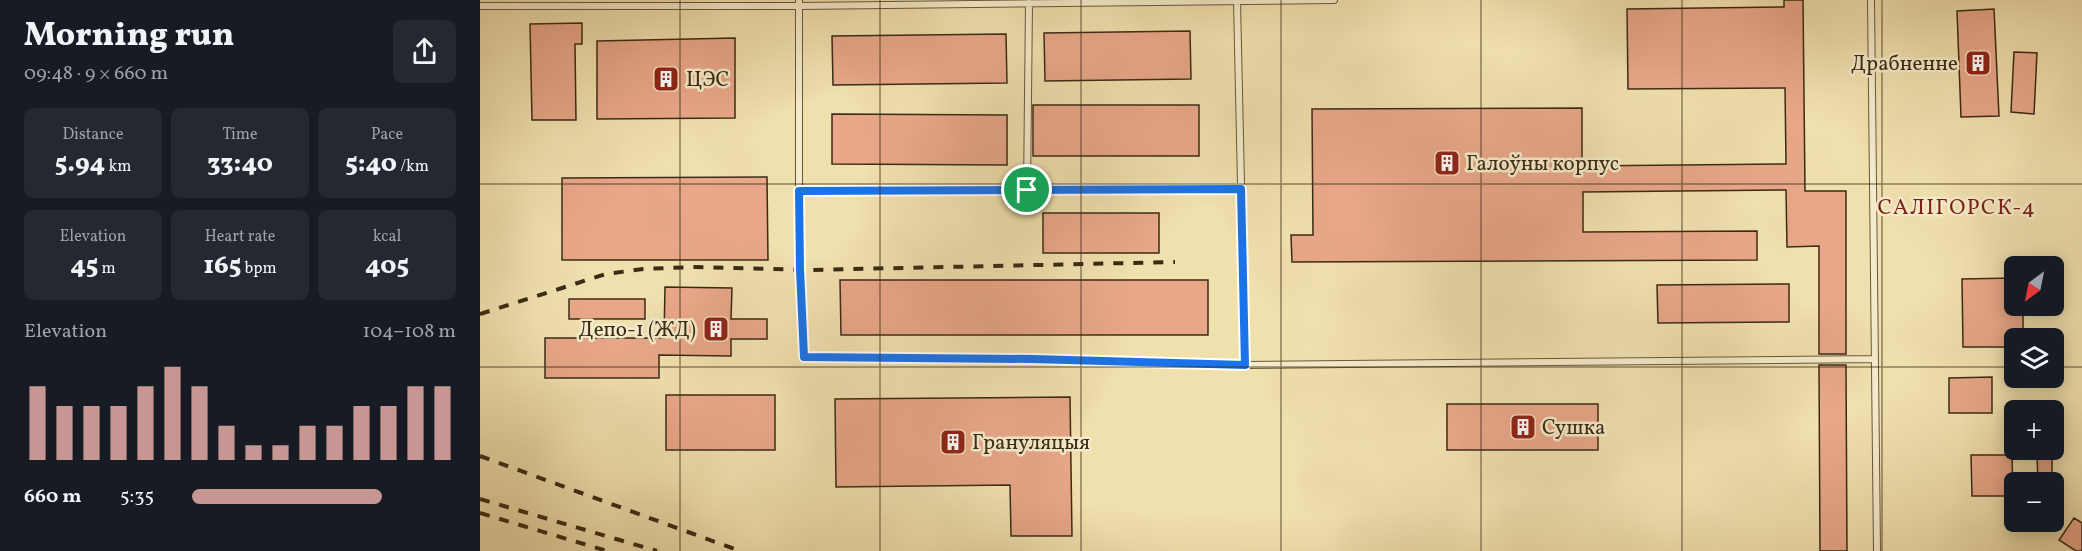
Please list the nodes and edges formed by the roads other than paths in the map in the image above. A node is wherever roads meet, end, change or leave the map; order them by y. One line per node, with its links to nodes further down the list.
1 (1237, 0): 2 (lane); 5 (lane); 7 (lane)
2 (1334, 0)
3 (1871, 0): 10 (lane)
4 (799, 3): 5 (lane); 6 (lane); 9 (lane)
5 (1029, 3): 8 (lane)
6 (480, 6)
7 (1241, 189): 8 (lane); 11 (lane)
8 (1027, 190): 9 (lane)
9 (799, 191): 11 (lane)
10 (1875, 358): 11 (lane); 12 (lane)
11 (1245, 365)
12 (1877, 551)

